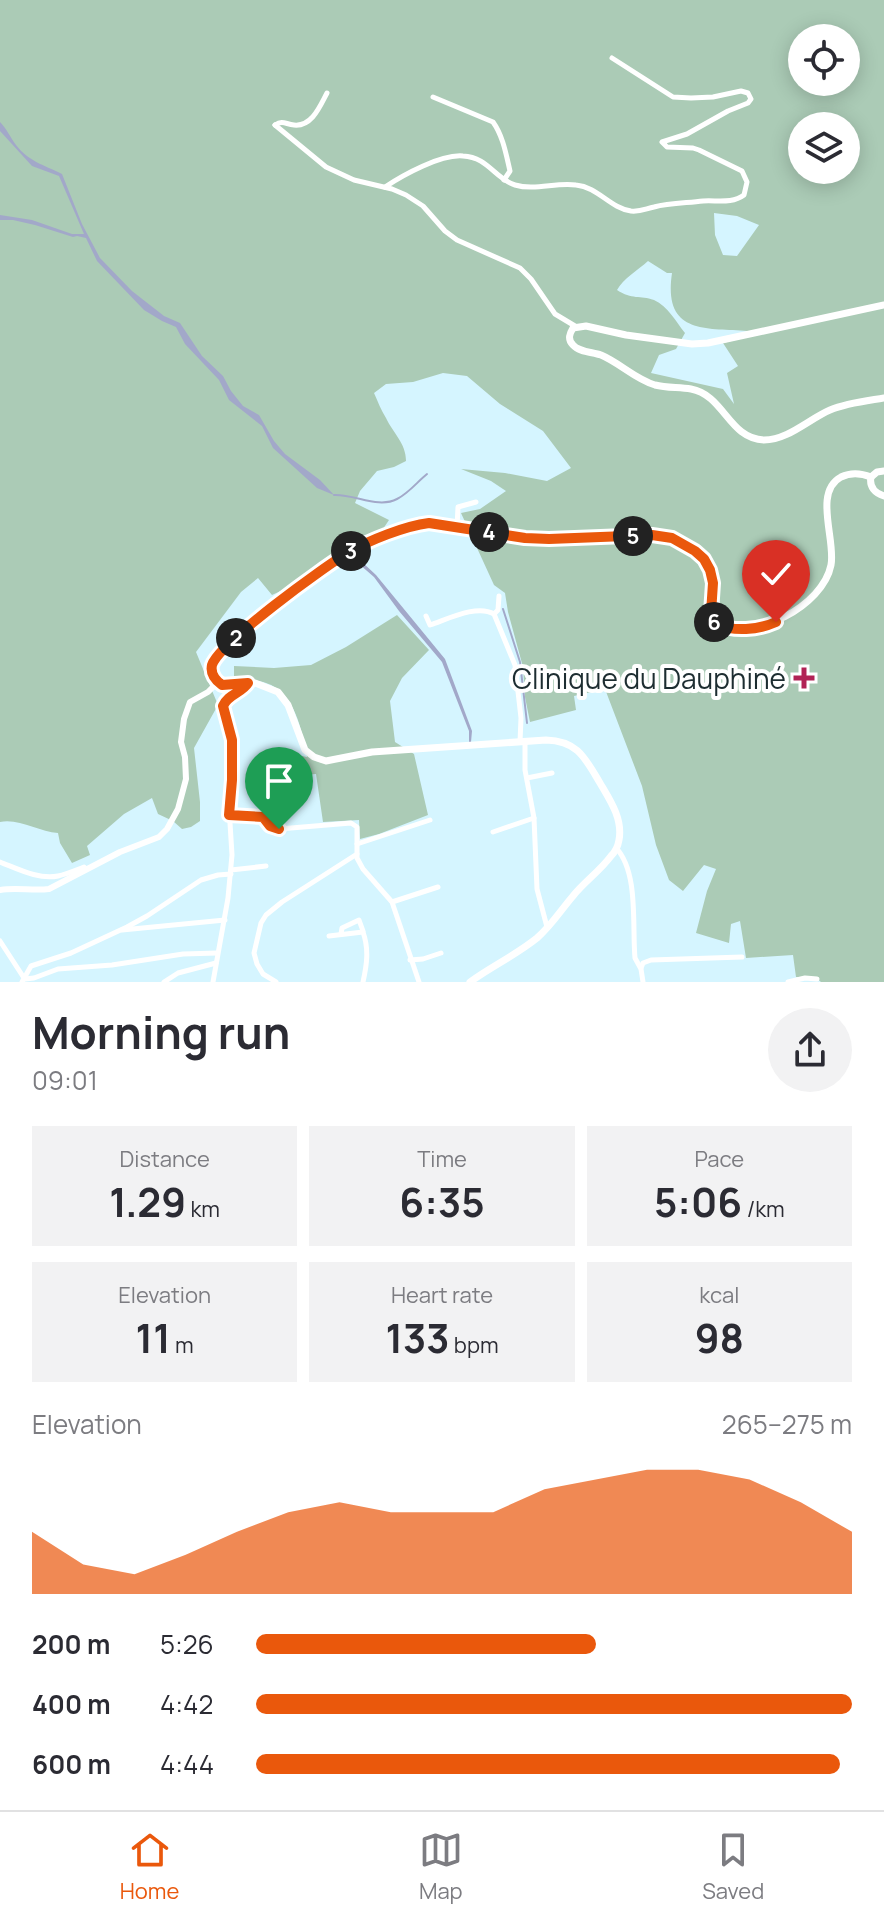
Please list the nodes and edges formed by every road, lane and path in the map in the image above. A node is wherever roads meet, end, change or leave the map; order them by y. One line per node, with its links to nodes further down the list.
1 (612, 58): 4 (street)
2 (327, 93): 5 (street)
3 (433, 97): 4 (street)
4 (504, 180): 5 (street)
5 (385, 187): 7 (street)
6 (884, 305): 7 (main road)
7 (576, 326): 8 (main road)
8 (884, 398)
9 (884, 471): 10 (main road)
10 (871, 477): 11 (main road); 13 (main road)
11 (884, 496)
12 (476, 502): 13 (street)
13 (457, 527): 17 (main road)
14 (499, 596): 15 (street)
15 (494, 614): 16 (street); 19 (street)
16 (426, 616)
17 (218, 682): 18 (main road); 31 (street)
18 (248, 683): 19 (main road); 22 (street)
19 (523, 741): 21 (street); 27 (main road)
20 (552, 773): 21 (street)
21 (527, 778): 23 (street)
22 (229, 815): 26 (street); 32 (street)
23 (534, 818): 25 (street); 37 (street)
24 (430, 820): 26 (street)
25 (493, 832)
26 (357, 844): 28 (street)
27 (616, 848): 37 (main road); 48 (street)
28 (357, 854): 35 (street); 53 (street)
29 (0, 862): 31 (street)
30 (266, 866): 32 (street)
31 (86, 869): 34 (street)
32 (231, 872): 36 (street); 38 (street)
33 (438, 887): 35 (street)
34 (0, 890)
35 (392, 902): 46 (street)
36 (225, 920): 38 (street); 43 (street)
37 (547, 928): 56 (main road)
38 (119, 931): 50 (street)
39 (363, 932): 40 (street); 40 (street); 54 (street)
40 (341, 934): 41 (street)
41 (329, 936)
42 (0, 941): 50 (street)
43 (217, 953): 47 (street); 50 (street)
44 (441, 953): 46 (street)
45 (742, 957): 48 (street)
46 (410, 960): 55 (street)
47 (216, 963): 51 (street); 52 (street)
48 (641, 969): 57 (street)
49 (817, 979): 58 (street)
50 (23, 980)
51 (164, 982)
52 (213, 982)
53 (276, 982)
54 (363, 982)
55 (419, 982)
56 (470, 982)
57 (643, 982)
58 (788, 982)

